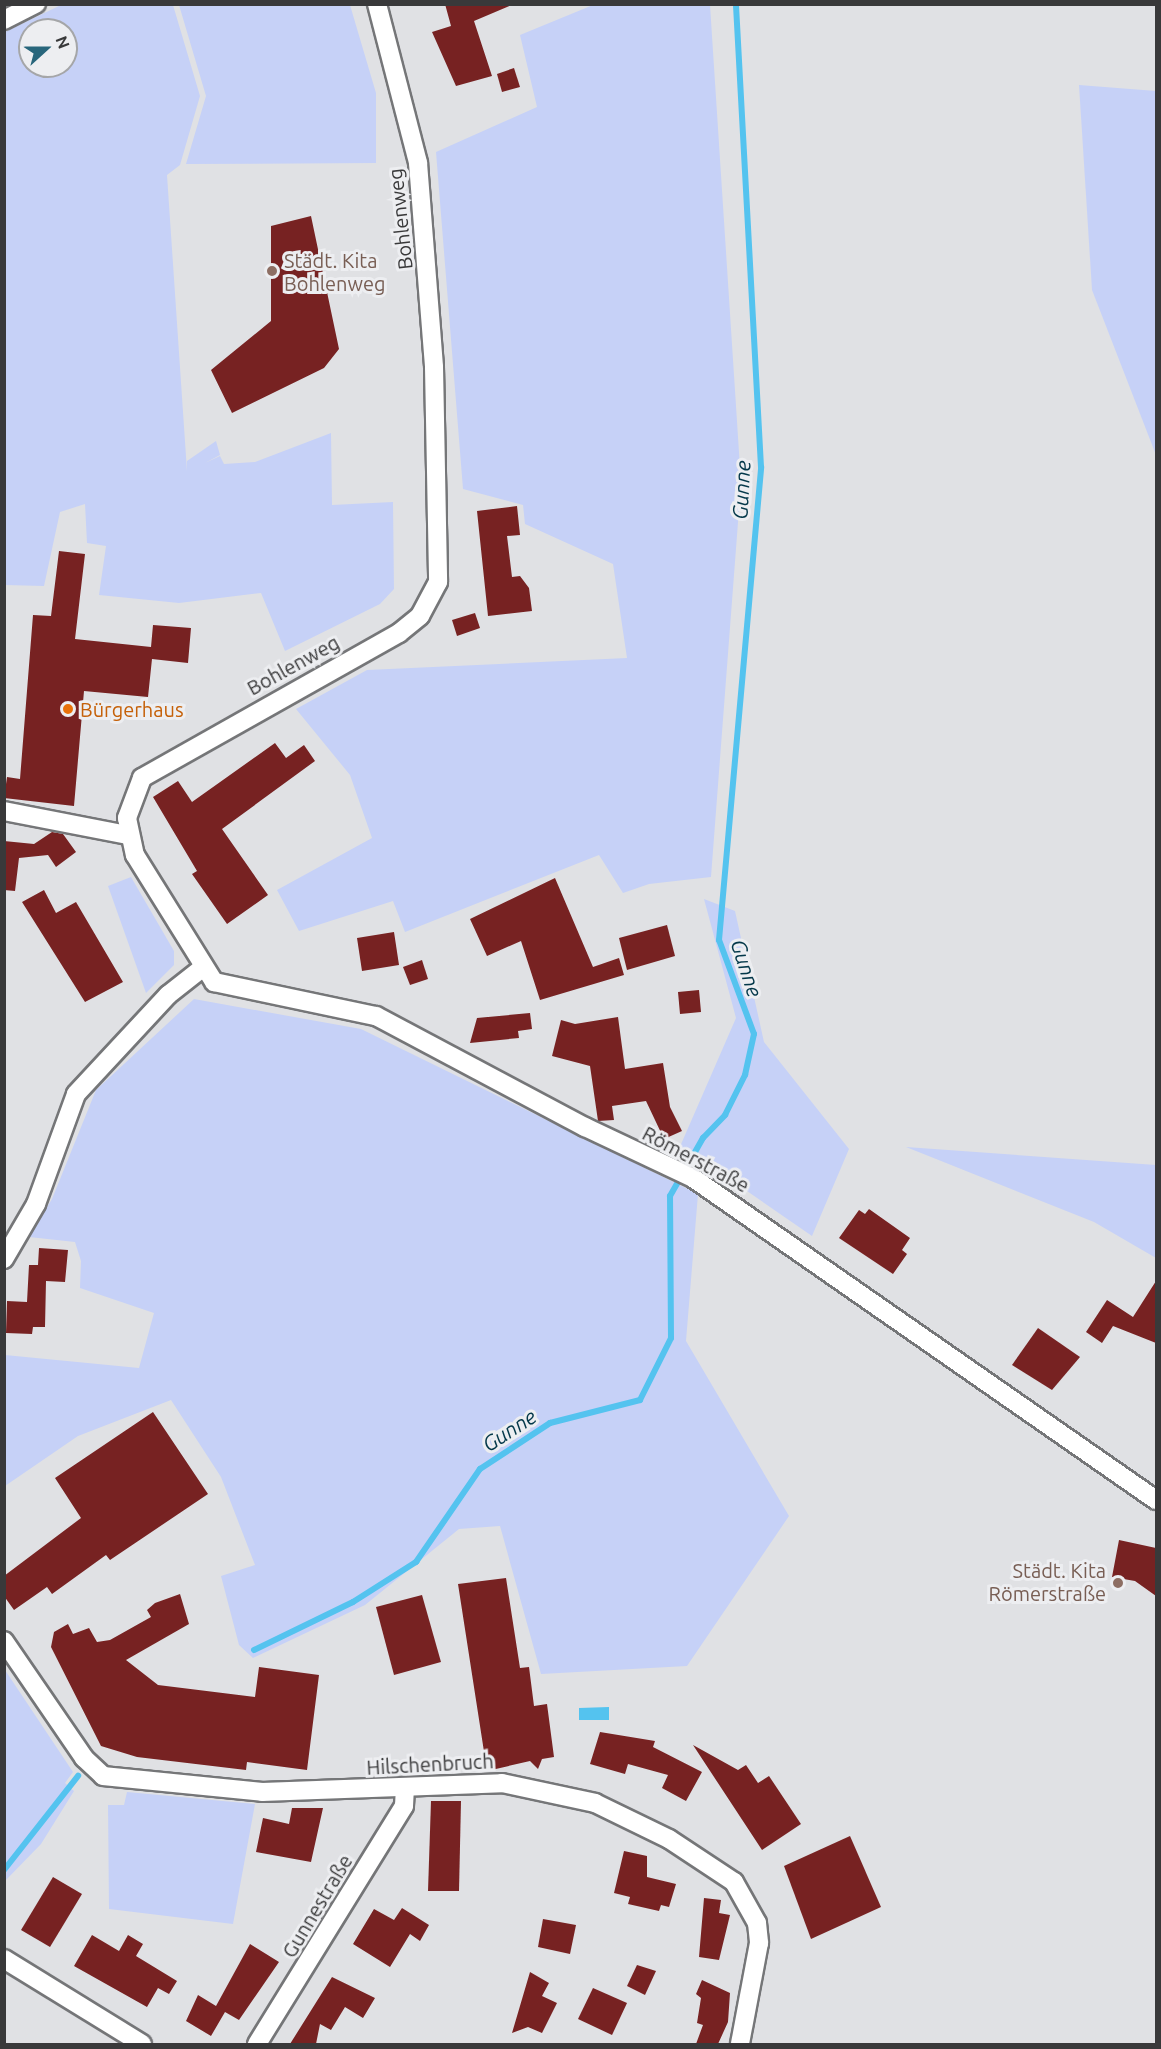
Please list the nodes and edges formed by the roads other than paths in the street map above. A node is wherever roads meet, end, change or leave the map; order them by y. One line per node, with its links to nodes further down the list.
1 (36, 4): 3 (street)
2 (377, 4): 5 (street, Bohlenweg)
3 (4, 20)
4 (4, 811): 5 (street)
5 (128, 836): 6 (street)
6 (201, 969): 7 (street); 8 (street, Römerstraße)
7 (4, 1259)
8 (1156, 1500)
9 (4, 1641): 10 (street, Hilschenbruch)
10 (405, 1787): 13 (street, Gunnestraße); 14 (street, Hilschenbruch)
11 (4, 1959): 12 (street)
12 (142, 2044)
13 (257, 2044)
14 (740, 2044)

